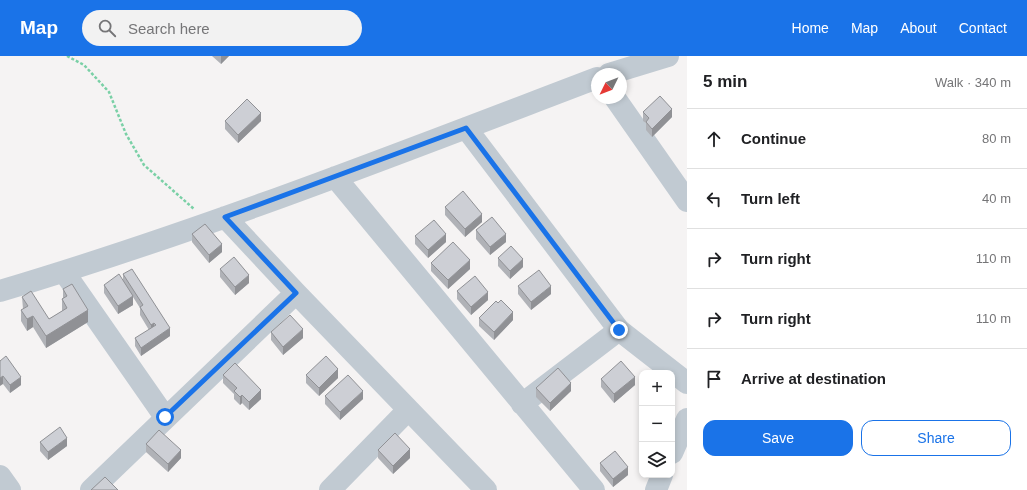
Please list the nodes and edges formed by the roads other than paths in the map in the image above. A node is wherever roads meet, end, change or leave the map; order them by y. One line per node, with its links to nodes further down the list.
1 (668, 56): 2 (street)
2 (627, 69)
3 (591, 80): 5 (street)
4 (620, 104): 7 (street)
5 (466, 128): 6 (street); 12 (street)
6 (335, 177): 8 (street); 14 (street)
7 (687, 201)
8 (217, 219): 9 (street); 11 (street)
9 (64, 272): 10 (street); 16 (street)
10 (0, 291)
11 (296, 293): 15 (street); 16 (street)
12 (619, 330): 13 (street); 14 (street)
13 (687, 383)
14 (522, 404): 25 (street)
15 (408, 410): 23 (street); 24 (street)
16 (165, 417): 22 (street)
17 (685, 427): 18 (street)
18 (675, 447)
19 (0, 476): 21 (street)
20 (661, 478): 26 (street)
21 (10, 490)
22 (91, 490)
23 (330, 490)
24 (486, 490)
25 (594, 490)
26 (656, 490)

